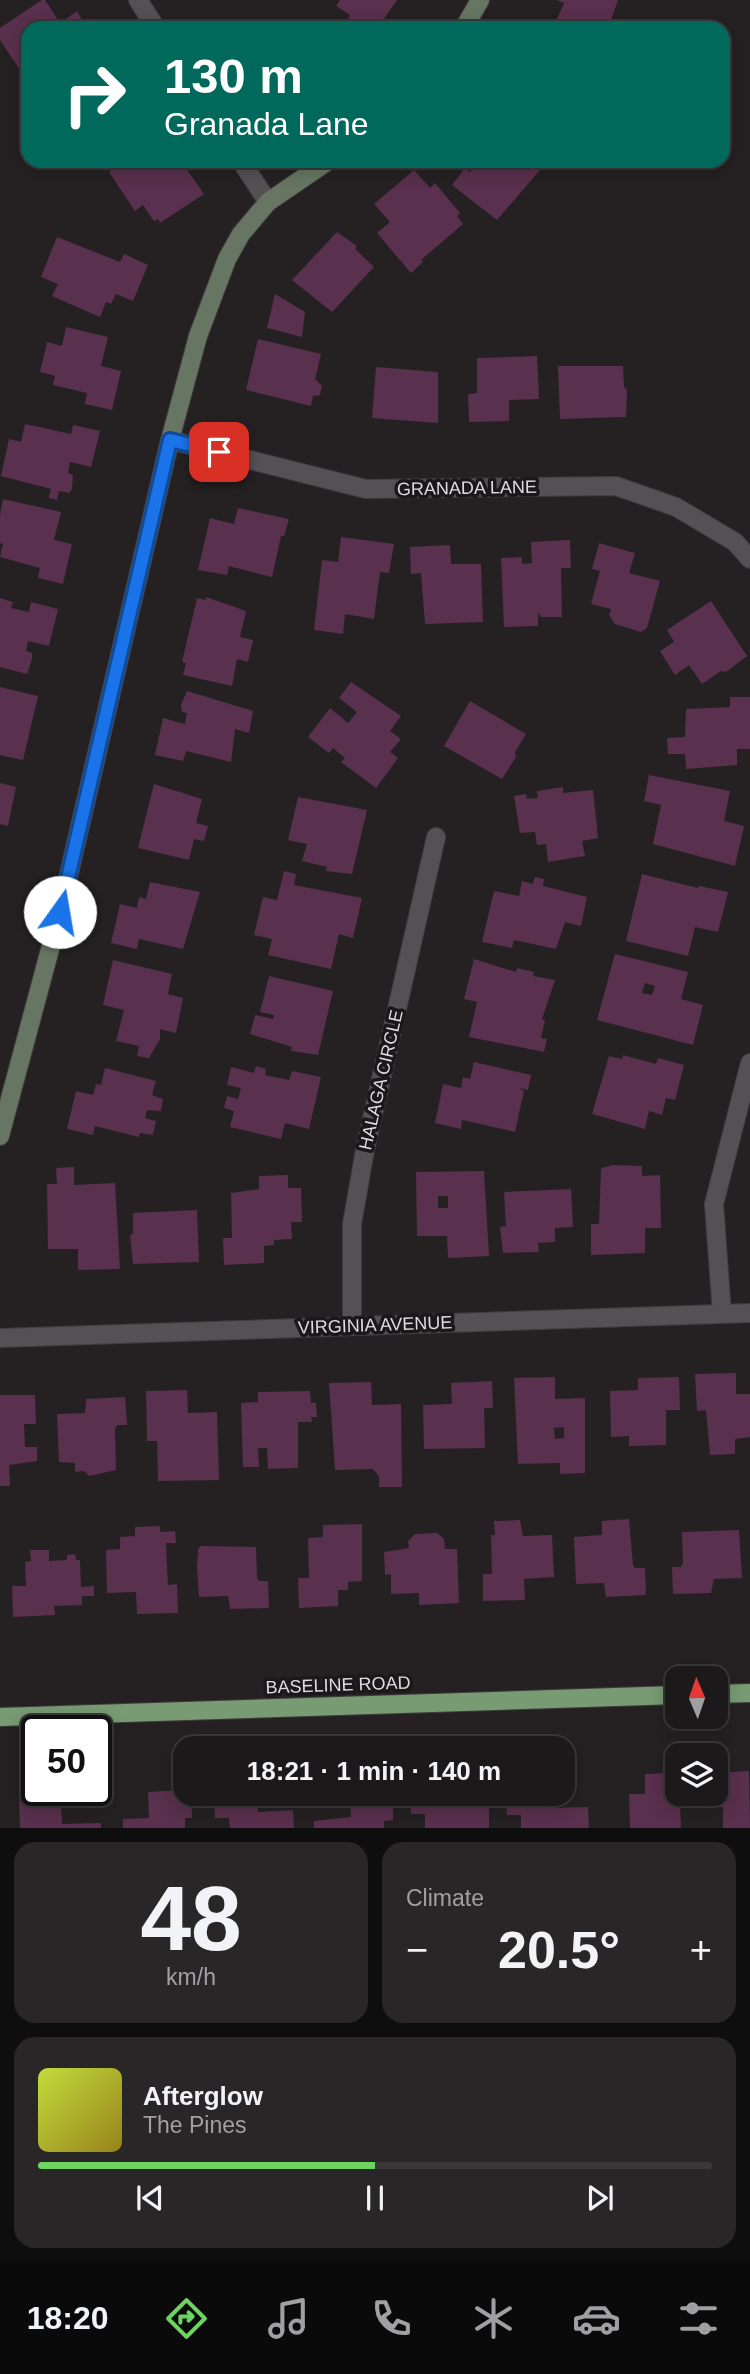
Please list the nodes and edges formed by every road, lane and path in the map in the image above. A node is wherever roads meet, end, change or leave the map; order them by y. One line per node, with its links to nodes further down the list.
1 (138, 0): 3 (street)
2 (480, 0): 4 (main road)
3 (152, 21)
4 (468, 21)
5 (246, 168): 7 (street)
6 (318, 168): 7 (main road)
7 (268, 202): 8 (main road)
8 (170, 440): 9 (street, GRANADA LANE); 12 (main road)
9 (750, 559)
10 (436, 837): 15 (street, HALAGA CIRCLE)
11 (750, 1063): 14 (street)
12 (0, 1136)
13 (750, 1313): 14 (street, VIRGINIA AVENUE)
14 (722, 1314): 15 (street, VIRGINIA AVENUE)
15 (352, 1326): 16 (street, VIRGINIA AVENUE)
16 (0, 1338)
17 (750, 1693): 18 (main road)
18 (728, 1694)
19 (665, 1695): 20 (main road, BASELINE ROAD)
20 (0, 1717)

